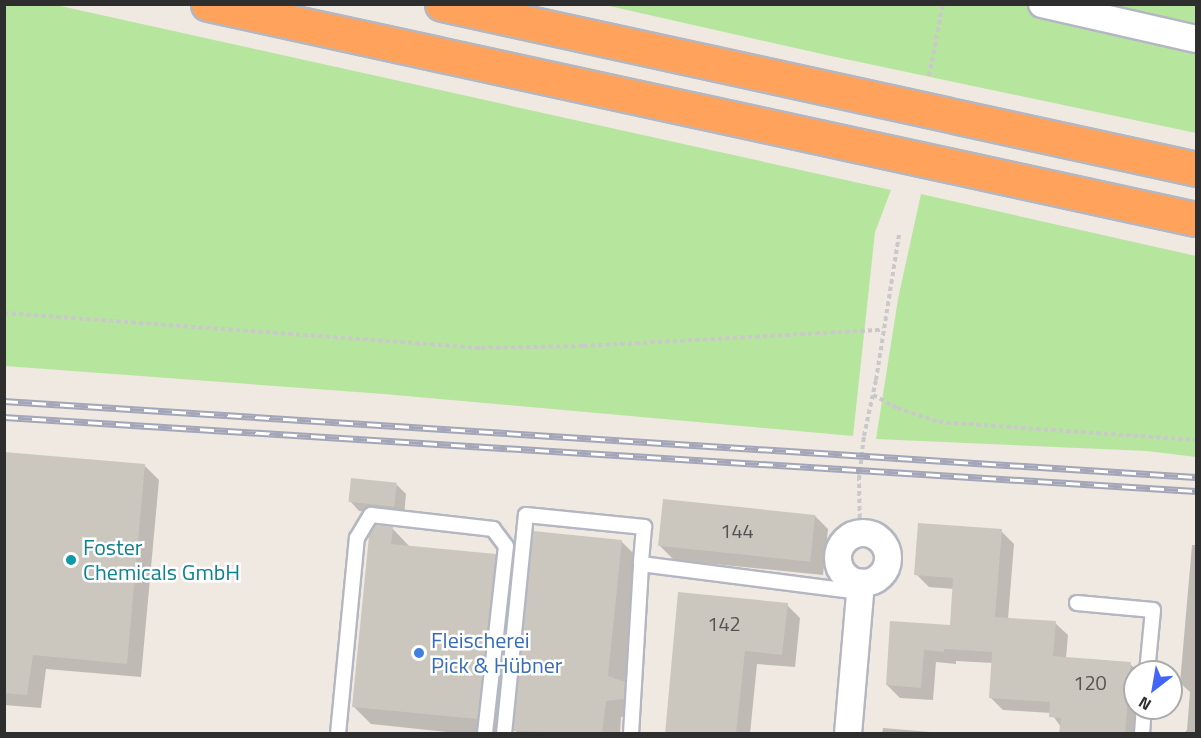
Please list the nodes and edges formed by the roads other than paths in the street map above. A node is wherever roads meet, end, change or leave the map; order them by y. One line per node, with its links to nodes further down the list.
1 (208, 4): 6 (highway)
2 (442, 4): 5 (highway)
3 (1042, 4): 4 (street)
4 (1197, 39)
5 (1197, 169)
6 (1197, 219)
7 (641, 564): 8 (lane); 13 (lane); 14 (lane)
8 (860, 587): 8 (street); 15 (street)
9 (1077, 603): 10 (lane)
10 (1149, 660)
11 (338, 734): 12 (lane)
12 (485, 734)
13 (504, 734)
14 (632, 734)
15 (848, 734)

